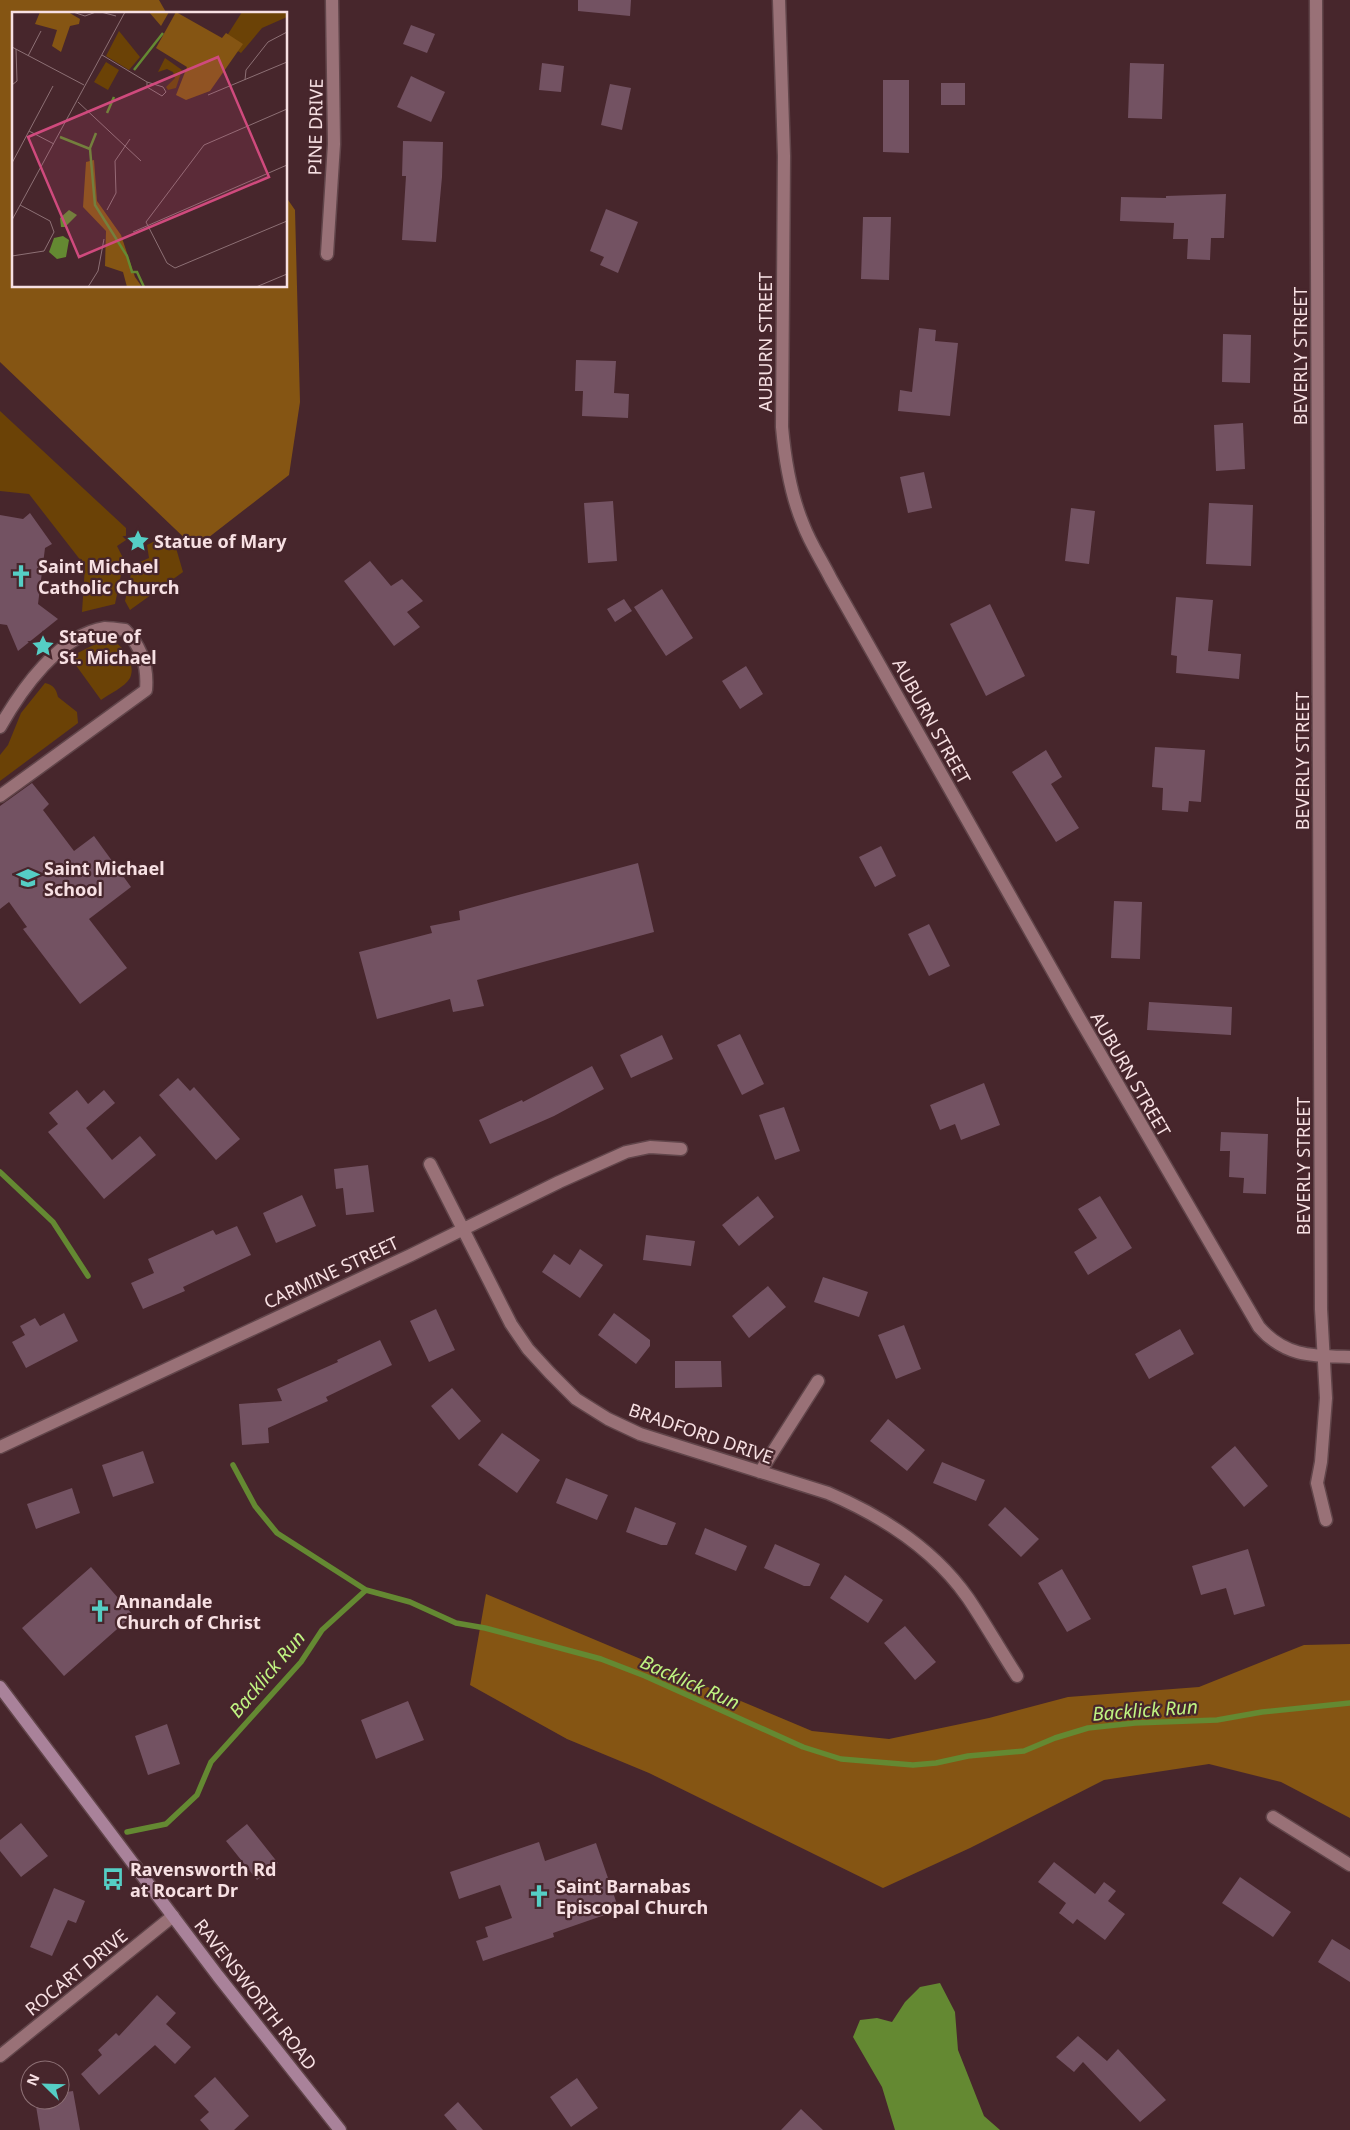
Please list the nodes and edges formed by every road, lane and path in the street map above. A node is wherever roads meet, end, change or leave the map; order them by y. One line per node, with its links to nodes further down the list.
1 (332, 0): 4 (street, PINE DRIVE)
2 (779, 0): 10 (street, AUBURN STREET)
3 (1316, 0): 10 (street, BEVERLY STREET)
4 (328, 254)
5 (0, 727): 6 (street)
6 (0, 796)
7 (681, 1149): 9 (street, CARMINE STREET)
8 (430, 1164): 9 (street, BRADFORD DRIVE)
9 (464, 1228): 13 (street, CARMINE STREET); 14 (street, BRADFORD DRIVE)
10 (1323, 1356): 11 (street, AUBURN STREET); 15 (street, BEVERLY STREET)
11 (1350, 1357)
12 (818, 1381): 14 (street)
13 (0, 1447)
14 (760, 1472): 16 (street, BRADFORD DRIVE)
15 (1326, 1520)
16 (1017, 1676)
17 (0, 1687): 20 (main road, RAVENSWORTH ROAD)
18 (1273, 1817): 19 (street)
19 (1350, 1865)
20 (173, 1916): 21 (street, ROCART DRIVE); 22 (main road, RAVENSWORTH ROAD)
21 (0, 2056)
22 (340, 2130)

